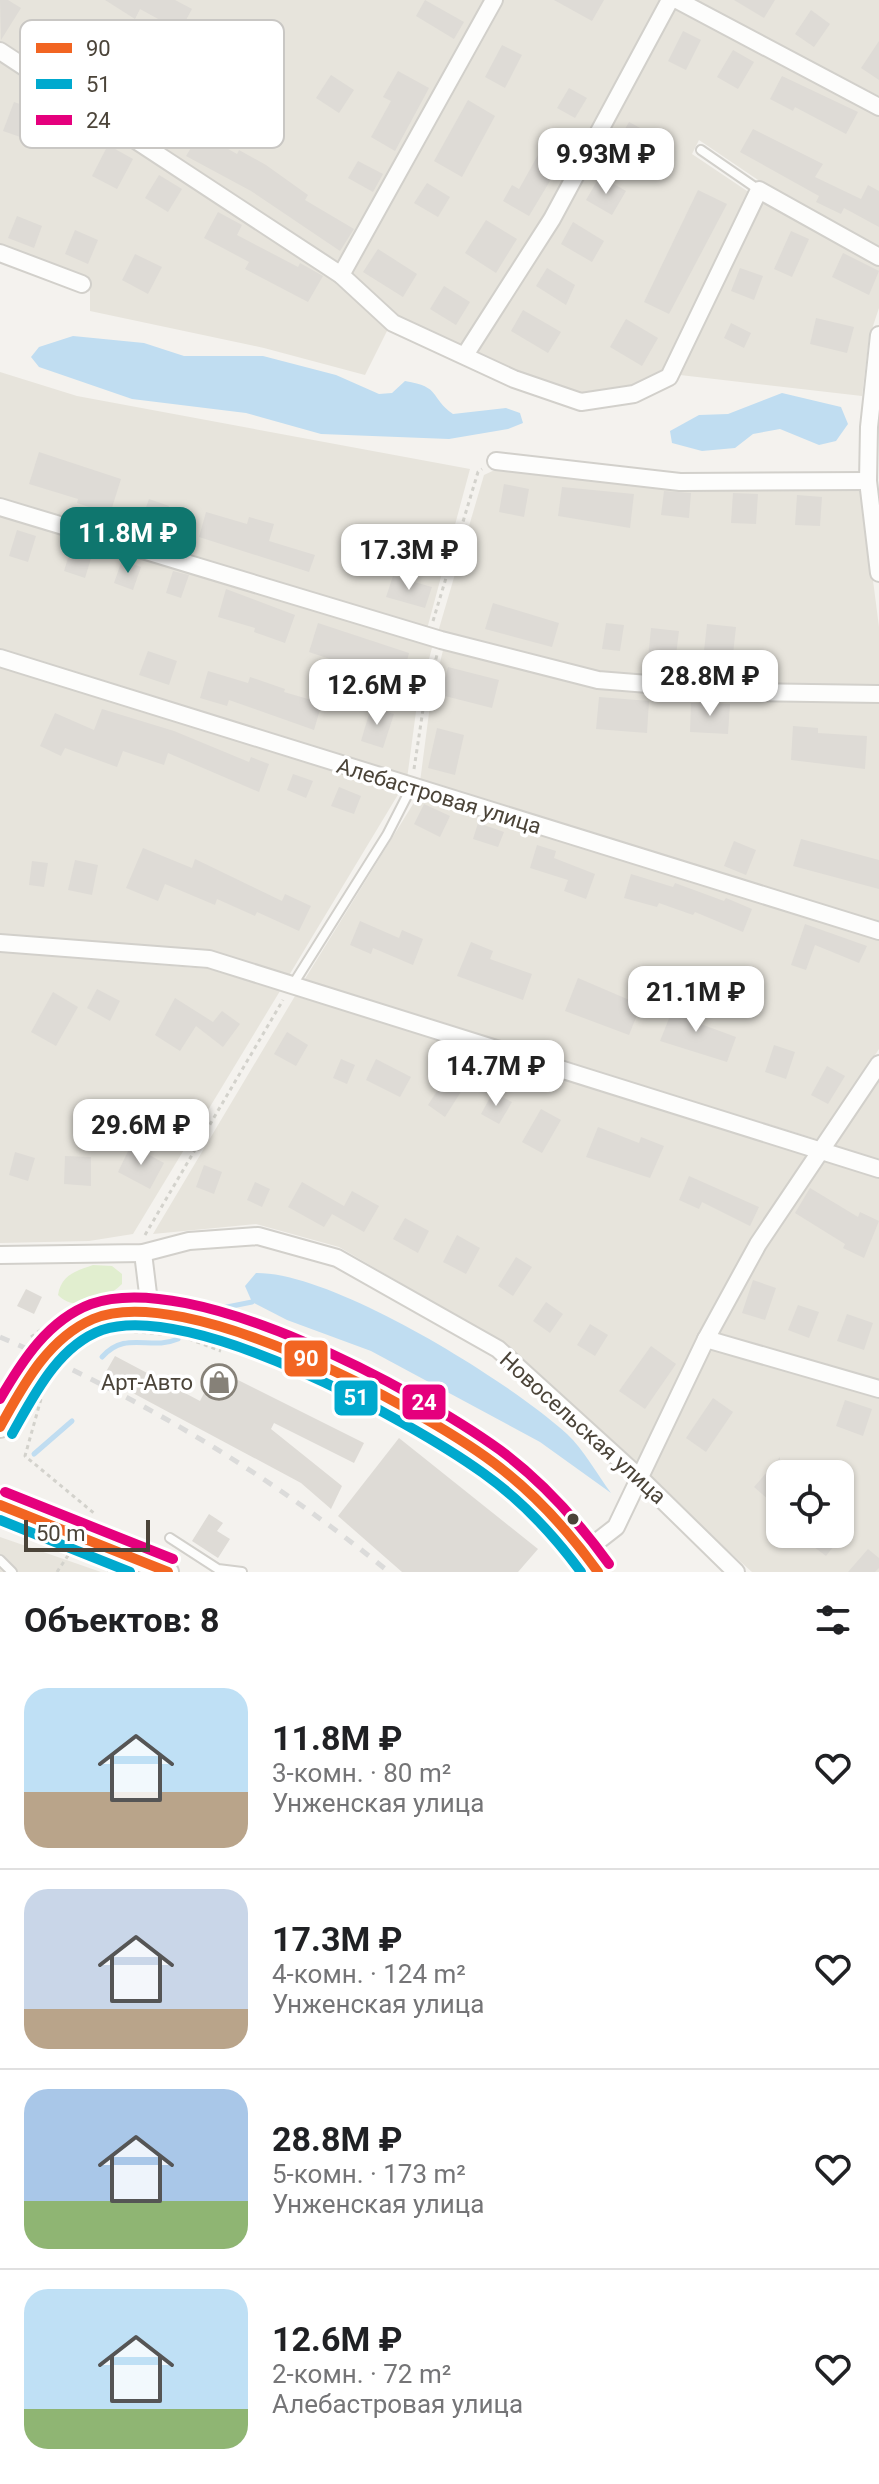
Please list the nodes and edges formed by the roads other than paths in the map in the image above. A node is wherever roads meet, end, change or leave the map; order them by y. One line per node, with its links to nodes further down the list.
1 (494, 0): 12 (street)
2 (670, 0): 15 (street)
3 (677, 0): 6 (street)
4 (0, 51): 5 (street)
5 (20, 64)
6 (879, 107)
7 (148, 148): 12 (street)
8 (701, 150): 9 (lane)
9 (759, 190): 11 (street); 15 (street)
10 (0, 253): 13 (street)
11 (879, 257)
12 (341, 275): 15 (street)
13 (82, 284)
14 (879, 335): 17 (street)
15 (465, 355)
16 (496, 461): 17 (street)
17 (868, 481): 19 (street)
18 (0, 507): 21 (street)
19 (879, 573)
20 (0, 658): 22 (street, Алебастровая улица)
21 (879, 694)
22 (411, 788): 23 (street, Алебастровая улица); 25 (lane)
23 (879, 931)
24 (0, 943): 25 (street)
25 (291, 987): 27 (street)
26 (879, 1064): 27 (street)
27 (824, 1149): 28 (street); 32 (street)
28 (879, 1169)
29 (143, 1253): 30 (street, Новосельская улица); 31 (street); 35 (street, Новосельская улица)
30 (0, 1255)
31 (150, 1310): 34 (street); 38 (street)
32 (706, 1339): 33 (street); 35 (street)
33 (879, 1389)
34 (0, 1427)
35 (641, 1479): 38 (street); 46 (street, Новосельская улица)
36 (0, 1505): 39 (street)
37 (170, 1538): 44 (lane)
38 (585, 1551): 45 (street)
39 (126, 1553): 42 (lane); 43 (street)
40 (0, 1560): 41 (lane)
41 (12, 1572)
42 (113, 1572)
43 (168, 1572)
44 (242, 1572)
45 (598, 1572)
46 (736, 1572)

